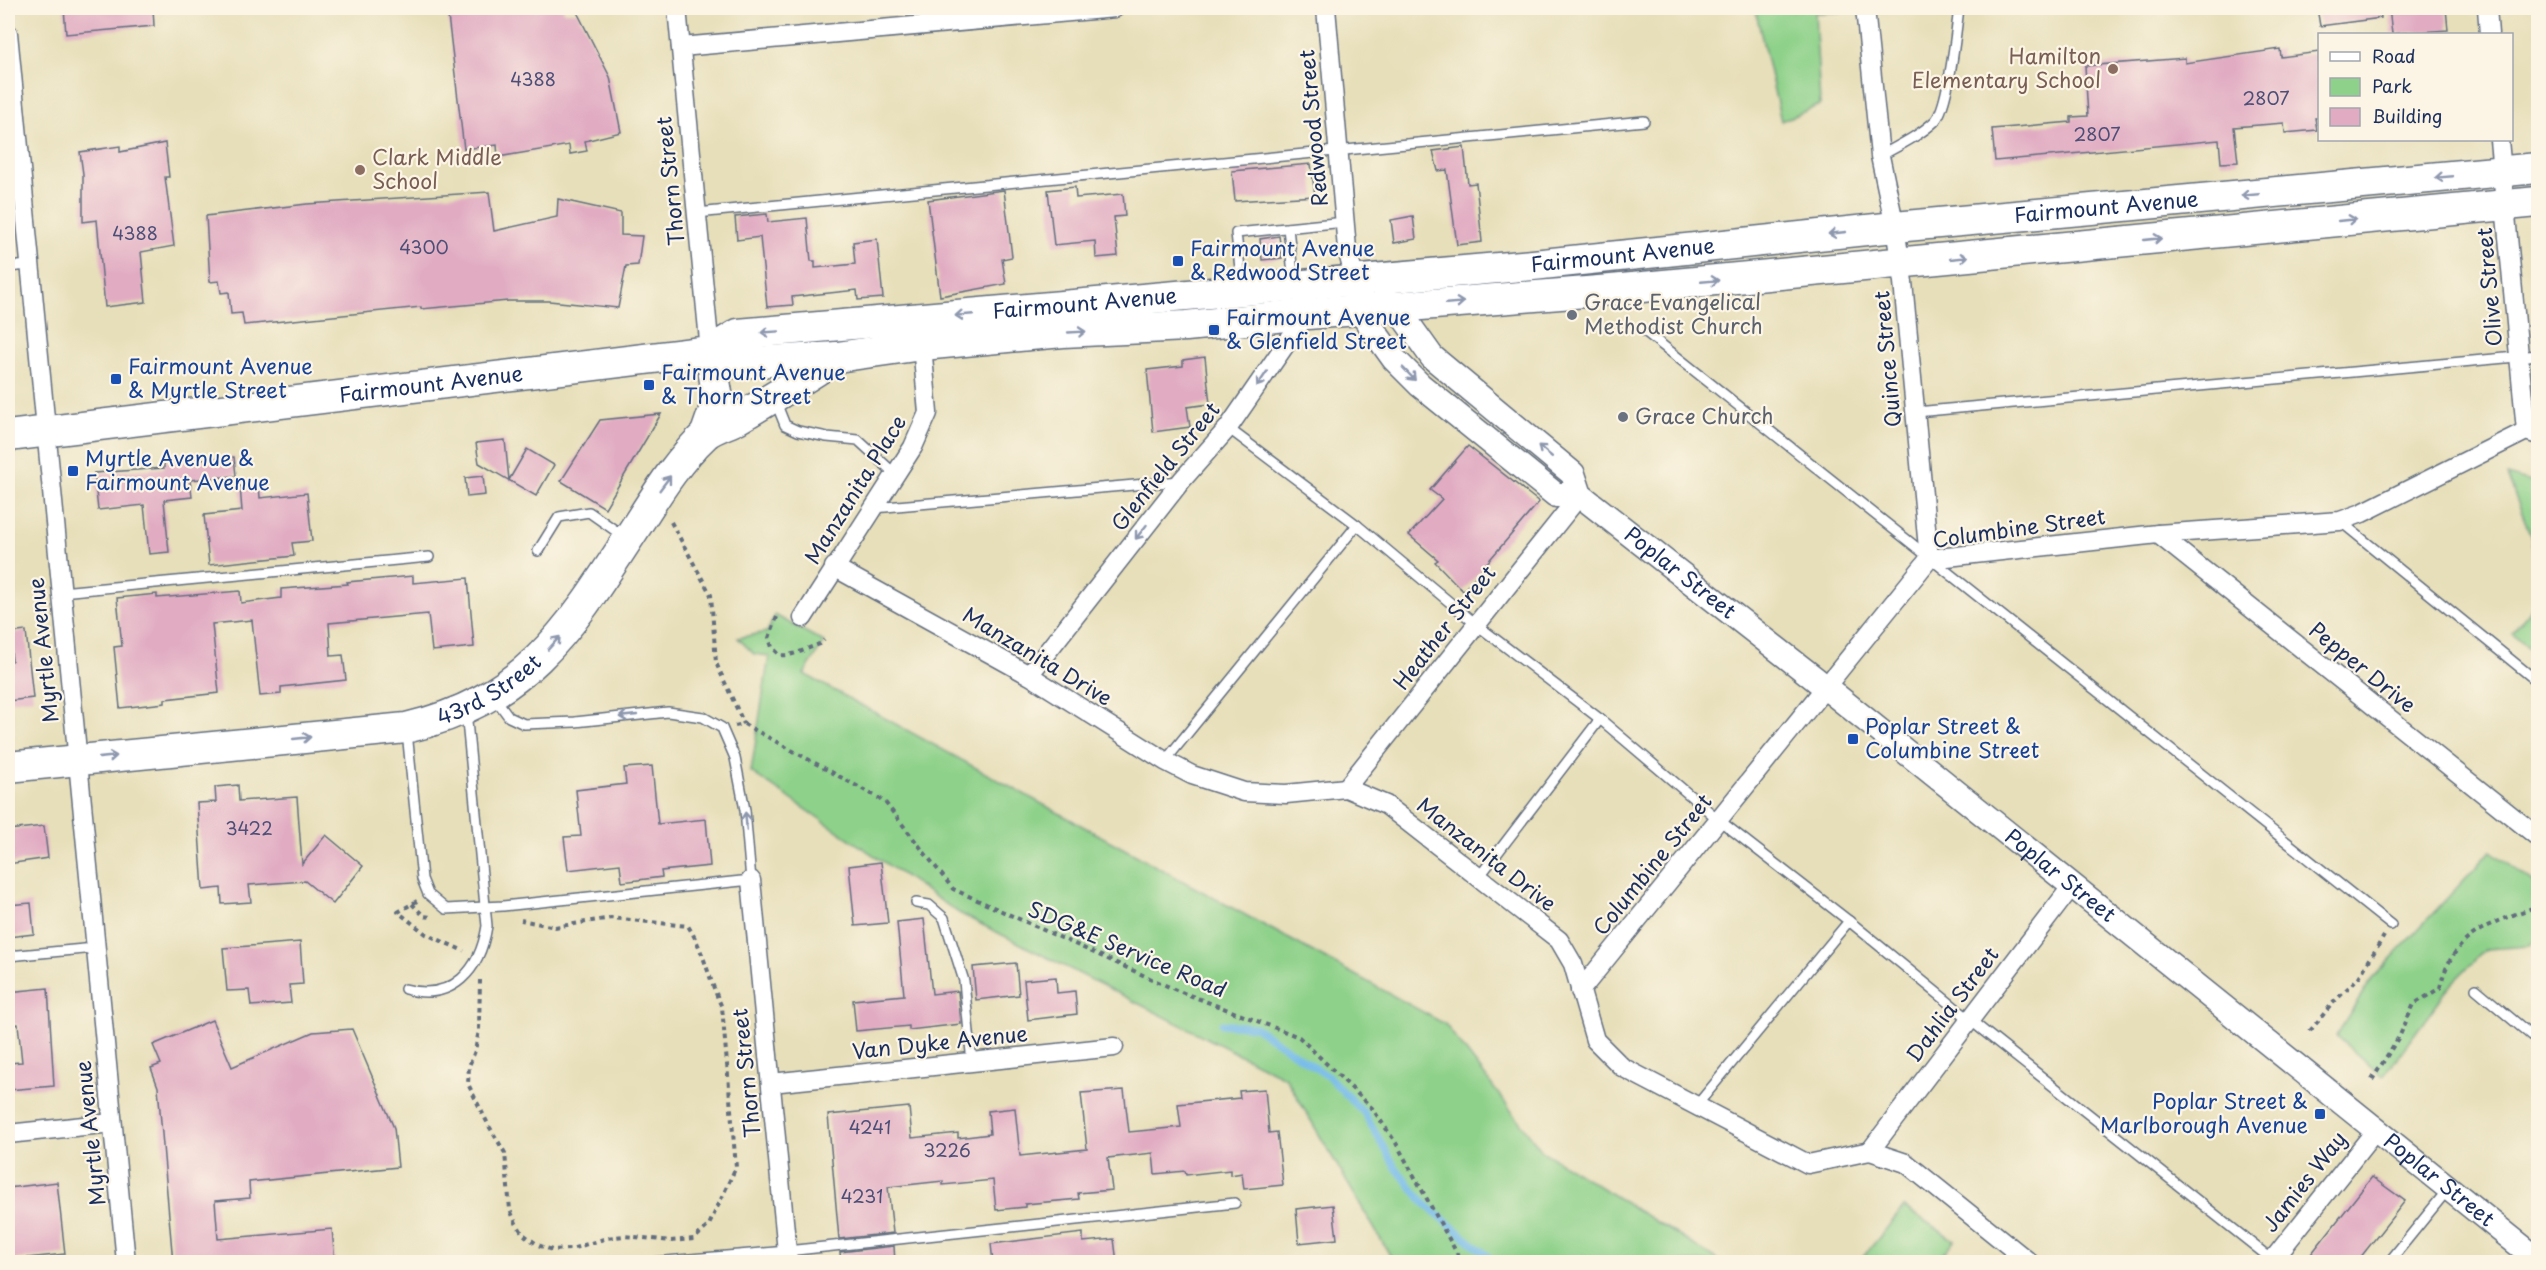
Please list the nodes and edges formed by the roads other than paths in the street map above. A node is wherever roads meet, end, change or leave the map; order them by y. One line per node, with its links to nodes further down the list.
1 (677, 8): 9 (street, Thorn Street)
2 (1115, 8): 9 (street)
3 (1326, 8): 13 (street, Redwood Street)
4 (1865, 8): 14 (street, Quince Street)
5 (1959, 8): 14 (lane)
6 (2487, 8): 8 (street)
7 (8, 33): 10 (street, Myrtle Avenue)
8 (2489, 33)
9 (681, 47): 19 (street, Thorn Street)
10 (11, 110): 24 (street, Myrtle Avenue)
11 (1644, 121): 13 (lane)
12 (2499, 141): 16 (street, Olive Street)
13 (1338, 152): 19 (lane); 20 (street, Redwood Street)
14 (1880, 156): 21 (street, Quince Street)
15 (2538, 168): 16 (main road, Fairmount Avenue)
16 (2502, 172): 18 (street, Olive Street); 21 (main road, Fairmount Avenue, one-way to 21)
17 (2538, 202): 18 (main road, Fairmount Avenue)
18 (2505, 205): 23 (main road, Fairmount Avenue, one-way to 18); 37 (street, Olive Street)
19 (697, 213): 34 (street, Thorn Street)
20 (1345, 222): 22 (lane); 26 (street, Redwood Street)
21 (1895, 227): 23 (street, Quince Street); 26 (main road, Fairmount Avenue, one-way to 26)
22 (1288, 228): 27 (lane); 28 (lane)
23 (1900, 263): 29 (main road, Fairmount Avenue, one-way to 23); 39 (street, Quince Street)
24 (29, 265): 25 (lane); 41 (street, Myrtle Avenue)
25 (8, 267)
26 (1343, 280): 27 (main road, Fairmount Avenue); 29 (street, Poplar Street); 30 (street); 31 (street, Glenfield Street)
27 (1294, 284): 28 (main road, Fairmount Avenue)
28 (1242, 289): 34 (main road, Fairmount Avenue, one-way to 34)
29 (1397, 308): 30 (main road, Fairmount Avenue); 47 (street, Poplar Street, one-way to 29)
30 (1360, 311): 31 (main road, Fairmount Avenue); 47 (street, one-way to 47)
31 (1307, 314): 33 (main road, Fairmount Avenue, one-way to 31); 40 (street, Glenfield Street, one-way to 40)
32 (1642, 329): 55 (lane)
33 (922, 345): 36 (main road, Fairmount Avenue); 45 (street, Manzanita Place)
34 (710, 351): 36 (main road, Fairmount Avenue); 41 (main road, Fairmount Avenue); 42 (main road)
35 (2538, 355): 37 (lane)
36 (837, 357): 38 (main road, 43rd Street)
37 (2519, 357): 39 (lane); 43 (street, Olive Street)
38 (779, 395): 42 (main road, 43rd Street); 45 (lane)
39 (1916, 412): 55 (street, Quince Street)
40 (1228, 428): 46 (street, Glenfield Street); 50 (lane)
41 (45, 433): 44 (main road, Fairmount Avenue); 57 (street, Myrtle Avenue)
42 (706, 433): 52 (main road, 43rd Street, one-way to 42)
43 (2532, 433): 49 (street, Columbine Street)
44 (8, 436)
45 (895, 474): 48 (street, Manzanita Place)
46 (1182, 480): 48 (lane); 60 (street, Glenfield Street, one-way to 60)
47 (1580, 495): 59 (street, Heather Street); 62 (street, Poplar Street)
48 (873, 508): 56 (street, Manzanita Place)
49 (2340, 521): 51 (street, Columbine Street); 61 (lane)
50 (1357, 525): 59 (lane); 68 (lane)
51 (2157, 534): 55 (street, Columbine Street); 72 (street, Pepper Drive)
52 (628, 539): 53 (lane); 63 (main road, 43rd Street, one-way to 52)
53 (538, 551)
54 (429, 557): 57 (lane)
55 (1929, 559): 62 (street, Columbine Street); 79 (lane)
56 (834, 567): 58 (street, Manzanita Place); 60 (street, Manzanita Drive)
57 (61, 592): 67 (street, Myrtle Avenue)
58 (803, 618)
59 (1477, 625): 65 (lane); 70 (street, Heather Street)
60 (1029, 675): 68 (street, Manzanita Drive)
61 (2538, 682)
62 (1826, 688): 71 (street, Columbine Street); 75 (street, Poplar Street)
63 (493, 696): 64 (main road, 43rd Street); 74 (lane, one-way to 63)
64 (465, 709): 66 (main road, 43rd Street); 77 (lane)
65 (1600, 719): 71 (lane); 73 (lane)
66 (406, 728): 67 (main road, 43rd Street, one-way to 66); 77 (lane)
67 (77, 760): 69 (main road, 43rd Street); 80 (street, Myrtle Avenue)
68 (1165, 761): 70 (street, Manzanita Drive)
69 (8, 767)
70 (1346, 788): 73 (street, Manzanita Drive)
71 (1719, 820): 78 (lane); 84 (street, Columbine Street)
72 (2538, 837)
73 (1479, 877): 84 (street, Manzanita Drive)
74 (751, 880): 77 (lane); 89 (street, Thorn Street)
75 (2072, 886): 85 (street, Dahlia Street); 92 (street, Poplar Street)
76 (916, 903): 88 (lane)
77 (484, 907): 82 (lane)
78 (1849, 921): 85 (lane); 90 (lane)
79 (2391, 925)
80 (95, 948): 81 (lane); 91 (street, Myrtle Avenue)
81 (8, 956)
82 (405, 989)
83 (2476, 989): 86 (lane)
84 (1580, 991): 90 (street, Manzanita Drive)
85 (1970, 1020): 94 (street, Dahlia Street); 99 (lane)
86 (2538, 1041)
87 (1114, 1047): 88 (street, Van Dyke Avenue)
88 (972, 1063): 89 (street, Van Dyke Avenue)
89 (771, 1083): 97 (street, Thorn Street)
90 (1697, 1105): 94 (street, Manzanita Drive)
91 (112, 1123): 93 (street); 100 (street, Myrtle Avenue)
92 (2376, 1130): 95 (street, Poplar Street); 99 (street, Jamies Way)
93 (8, 1134)
94 (1870, 1151): 102 (street)
95 (2449, 1188): 98 (street, Poplar Street); 103 (lane)
96 (1235, 1203): 97 (lane)
97 (788, 1257): 101 (lane)
98 (2538, 1260)
99 (2273, 1262)
100 (126, 1263)
101 (654, 1263)
102 (2030, 1263)
103 (2389, 1263)

